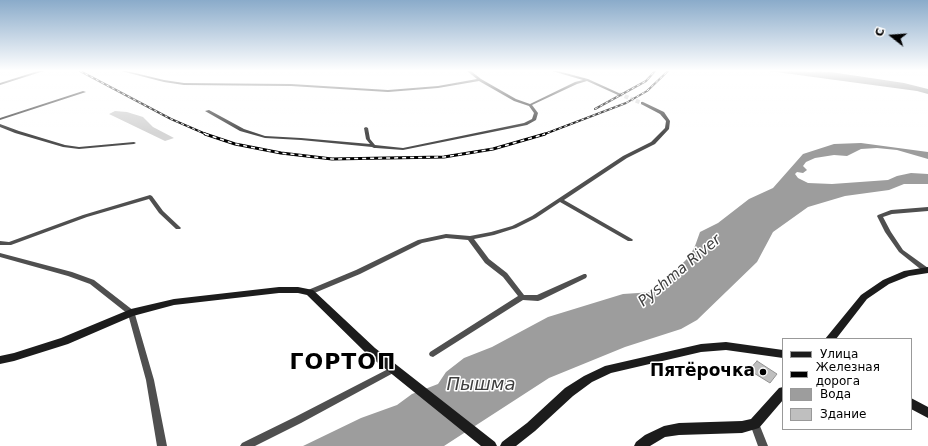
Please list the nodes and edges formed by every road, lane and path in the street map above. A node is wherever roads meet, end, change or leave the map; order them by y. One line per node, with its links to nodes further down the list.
1 (84, 92): 9 (street)
2 (501, 92): 7 (street)
3 (558, 92): 7 (street)
4 (614, 92): 5 (street)
5 (619, 94)
6 (642, 103): 14 (street)
7 (530, 105): 13 (street)
8 (207, 111): 13 (street)
9 (0, 119)
10 (0, 125): 12 (street)
11 (366, 128): 13 (street)
12 (134, 143)
13 (374, 147)
14 (560, 200): 17 (street); 18 (street)
15 (928, 209): 21 (street)
16 (178, 228): 19 (street)
17 (470, 238): 23 (street); 24 (street)
18 (630, 240)
19 (0, 243)
20 (0, 255): 25 (street)
21 (927, 270): 26 (main road)
22 (584, 276): 24 (street)
23 (310, 292): 25 (main road); 30 (main road)
24 (522, 297): 27 (street)
25 (131, 313): 29 (main road); 35 (street)
26 (831, 338)
27 (433, 354)
28 (782, 354): 38 (main road)
29 (0, 360)
30 (394, 369): 36 (street); 37 (main road)
31 (782, 393): 34 (main road)
32 (912, 404): 33 (main road)
33 (928, 413)
34 (755, 424): 39 (main road); 40 (street)
35 (162, 446)
36 (245, 446)
37 (492, 446)
38 (506, 446)
39 (640, 446)
40 (763, 446)

